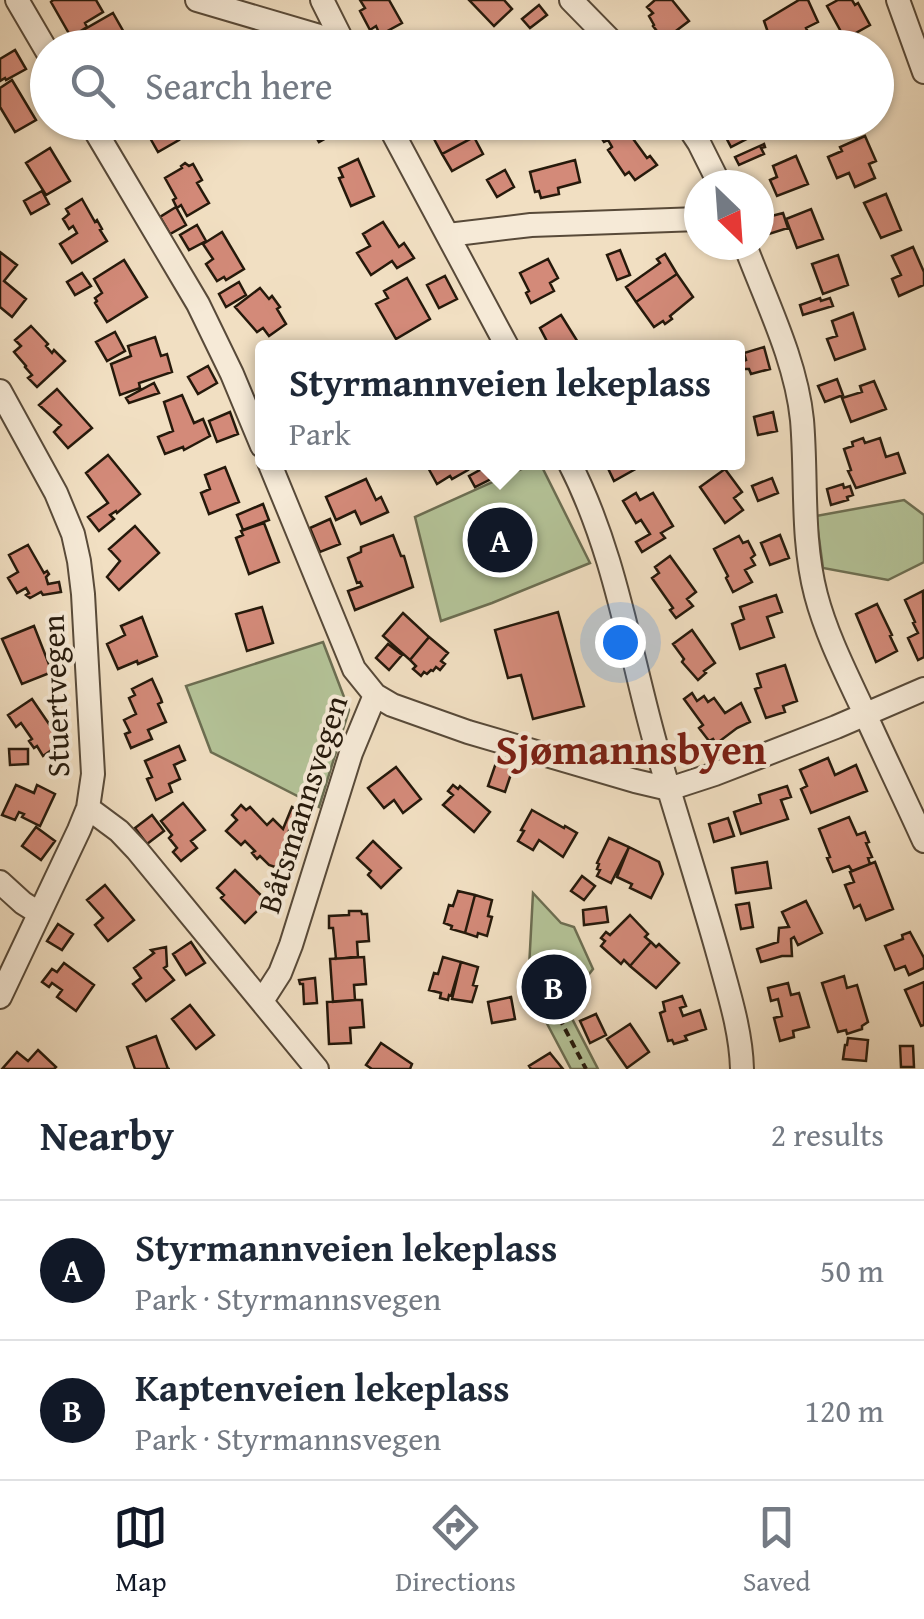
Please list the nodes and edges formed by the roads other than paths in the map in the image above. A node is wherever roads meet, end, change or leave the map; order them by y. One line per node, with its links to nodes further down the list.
1 (17, 0): 7 (street)
2 (198, 0): 8 (street)
3 (322, 0): 9 (street)
4 (571, 0): 10 (street)
5 (898, 0): 6 (street)
6 (915, 18): 11 (street)
7 (35, 30)
8 (296, 30)
9 (336, 30)
10 (600, 30)
11 (924, 72)
12 (101, 140): 21 (street)
13 (397, 140): 17 (street)
14 (697, 140): 15 (street)
15 (712, 170)
16 (684, 220): 17 (street)
17 (448, 235): 19 (street)
18 (751, 260): 26 (street)
19 (504, 340)
20 (0, 392): 28 (street, Stuertvegen)
21 (255, 429)
22 (272, 470): 25 (street, Båtsmannsvegen)
23 (573, 470): 27 (street)
24 (924, 689): 26 (street)
25 (375, 695): 27 (street); 33 (street, Båtsmannsvegen)
26 (866, 715): 27 (street); 29 (street)
27 (669, 789): 35 (street)
28 (88, 808): 31 (street, Stuertvegen); 33 (street)
29 (924, 841)
30 (0, 882): 31 (street)
31 (39, 913): 32 (street, Stuertvegen)
32 (0, 997)
33 (262, 1002): 34 (street)
34 (317, 1069)
35 (742, 1069)

